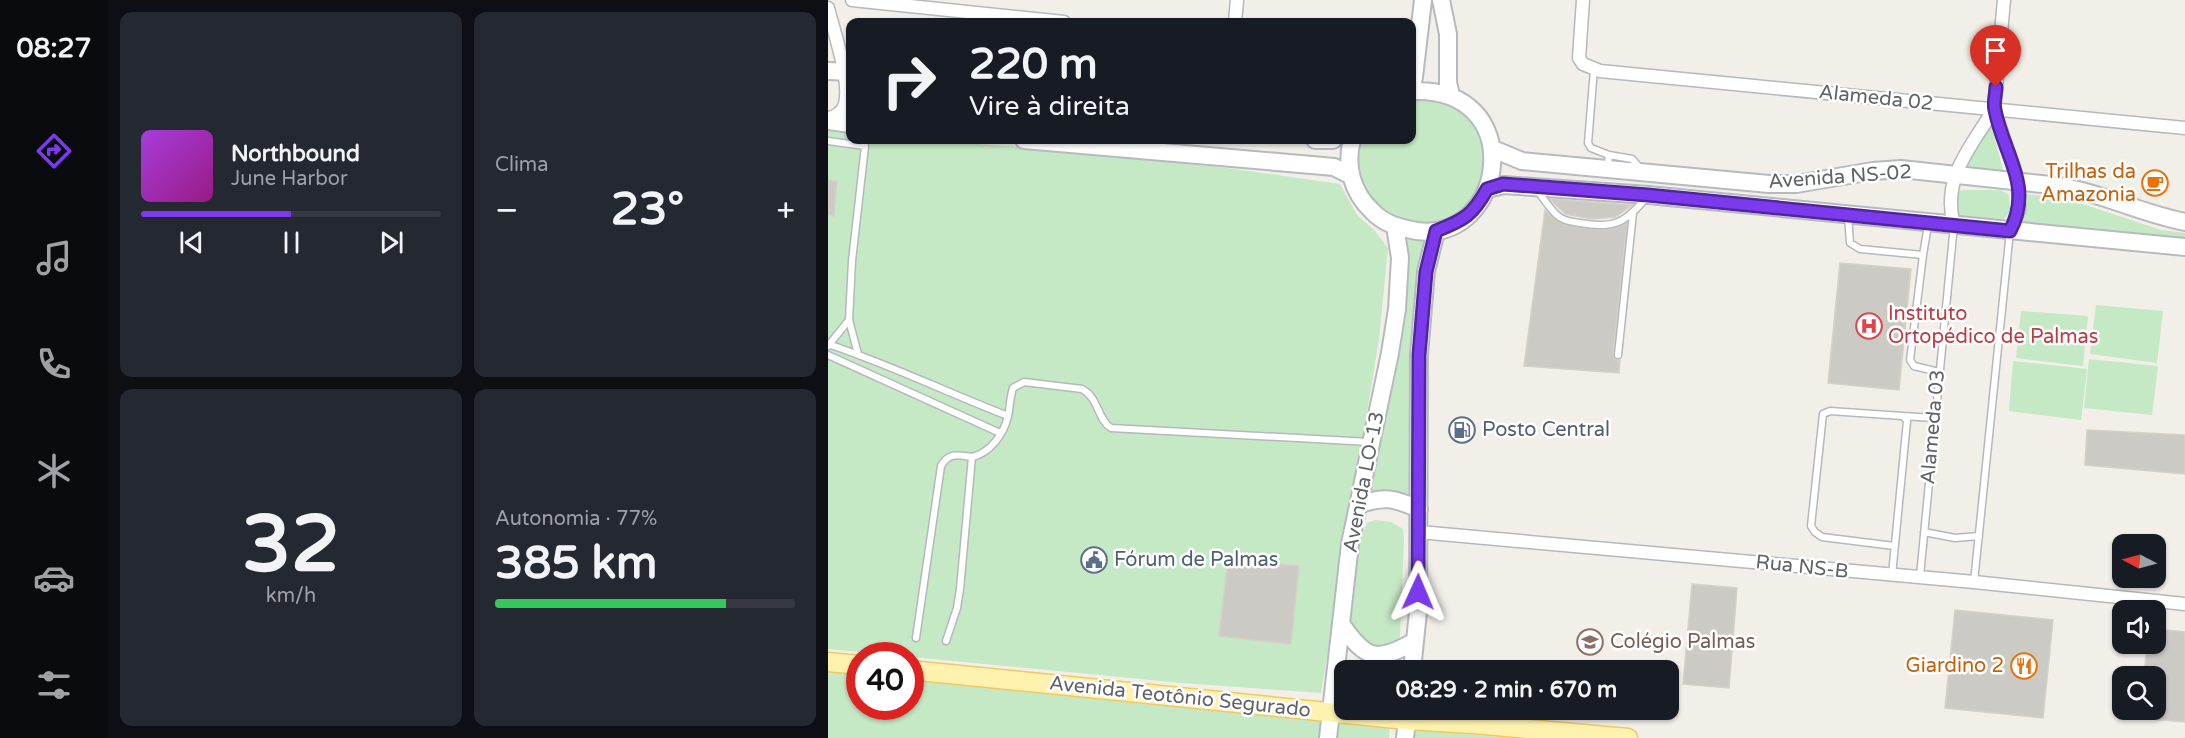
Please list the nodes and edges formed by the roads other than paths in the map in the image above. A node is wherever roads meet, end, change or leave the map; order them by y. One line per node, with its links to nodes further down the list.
1 (852, 0): 8 (street)
2 (1237, 0): 9 (street)
3 (1423, 0): 10 (street)
4 (1441, 0): 14 (street)
5 (1583, 0): 11 (street)
6 (2004, 0): 15 (street, Alameda 03)
7 (828, 8): 12 (street)
8 (1025, 18)
9 (1235, 18)
10 (1416, 60)
11 (1594, 69): 15 (street, Alameda 02); 25 (lane)
12 (840, 71): 16 (street)
13 (1416, 91): 14 (street)
14 (1451, 95): 24 (street)
15 (1994, 109): 18 (street, Alameda 02); 27 (street, Alameda 03); 28 (street, Alameda 03)
16 (828, 120): 17 (street)
17 (846, 123)
18 (2185, 128)
19 (828, 141): 20 (lane)
20 (846, 143)
21 (850, 144): 42 (lane)
22 (1070, 144): 26 (street)
23 (1351, 144): 26 (street)
24 (1493, 149): 25 (street, Avenida NS-02); 30 (street)
25 (1608, 162): 27 (street, Avenida NS-02)
26 (1350, 175): 37 (street)
27 (1954, 175): 28 (street, Avenida NS-02); 36 (street, Alameda 03)
28 (2018, 181): 35 (street, Avenida NS-02); 39 (street, Alameda 03)
29 (1536, 187): 30 (street, Avenida NS-02); 31 (street, Avenida NS-02); 32 (lane)
30 (1487, 189): 38 (street)
31 (1648, 195): 32 (lane); 33 (street, Avenida NS-02)
32 (1633, 213): 46 (lane)
33 (1848, 214): 34 (street, Avenida NS-02); 41 (lane)
34 (1929, 222): 36 (street, Avenida NS-02); 41 (lane)
35 (2185, 222)
36 (1954, 225): 39 (street, Avenida NS-02); 47 (lane, Alameda 03)
37 (1395, 226): 38 (street); 52 (street, Avenida LO-13)
38 (1436, 231): 55 (street)
39 (2010, 231): 40 (street, Avenida NS-02); 58 (lane, Alameda 03)
40 (2185, 247)
41 (1923, 255): 47 (lane)
42 (849, 320): 43 (lane); 44 (lane)
43 (828, 345): 44 (lane)
44 (858, 354): 48 (lane)
45 (828, 355): 51 (lane)
46 (1618, 355)
47 (1939, 372): 50 (lane, Alameda 03)
48 (1008, 416): 51 (lane); 52 (lane)
49 (1903, 417): 50 (lane); 59 (lane); 59 (lane)
50 (1934, 418): 57 (lane, Alameda 03)
51 (1000, 433): 53 (lane)
52 (1371, 442): 54 (street, Avenida LO-13)
53 (972, 457): 65 (lane); 66 (lane)
54 (1360, 504): 55 (street); 64 (street, Avenida LO-13)
55 (1419, 509): 56 (street)
56 (1419, 532): 60 (street, Rua NS-B); 67 (street)
57 (1924, 532): 58 (lane); 61 (lane, Alameda 03)
58 (1979, 536): 62 (lane, Alameda 03)
59 (1894, 546): 60 (lane)
60 (1892, 576): 61 (street, Rua NS-B)
61 (1919, 578): 62 (street, Rua NS-B)
62 (1974, 582): 63 (street, Rua NS-B)
63 (2185, 604)
64 (1342, 625): 67 (street); 72 (street, Avenida LO-13)
65 (916, 638)
66 (946, 640)
67 (1415, 641): 68 (street)
68 (1413, 660)
69 (828, 662): 70 (main road)
70 (846, 664)
71 (924, 671): 72 (main road, Avenida Teotônio Segurado)
72 (1331, 711): 73 (main road, Avenida Teotônio Segurado); 74 (street, Avenida LO-13)
73 (1407, 722): 75 (main road, Avenida Teotônio Segurado)
74 (1328, 738)
75 (1629, 738)

